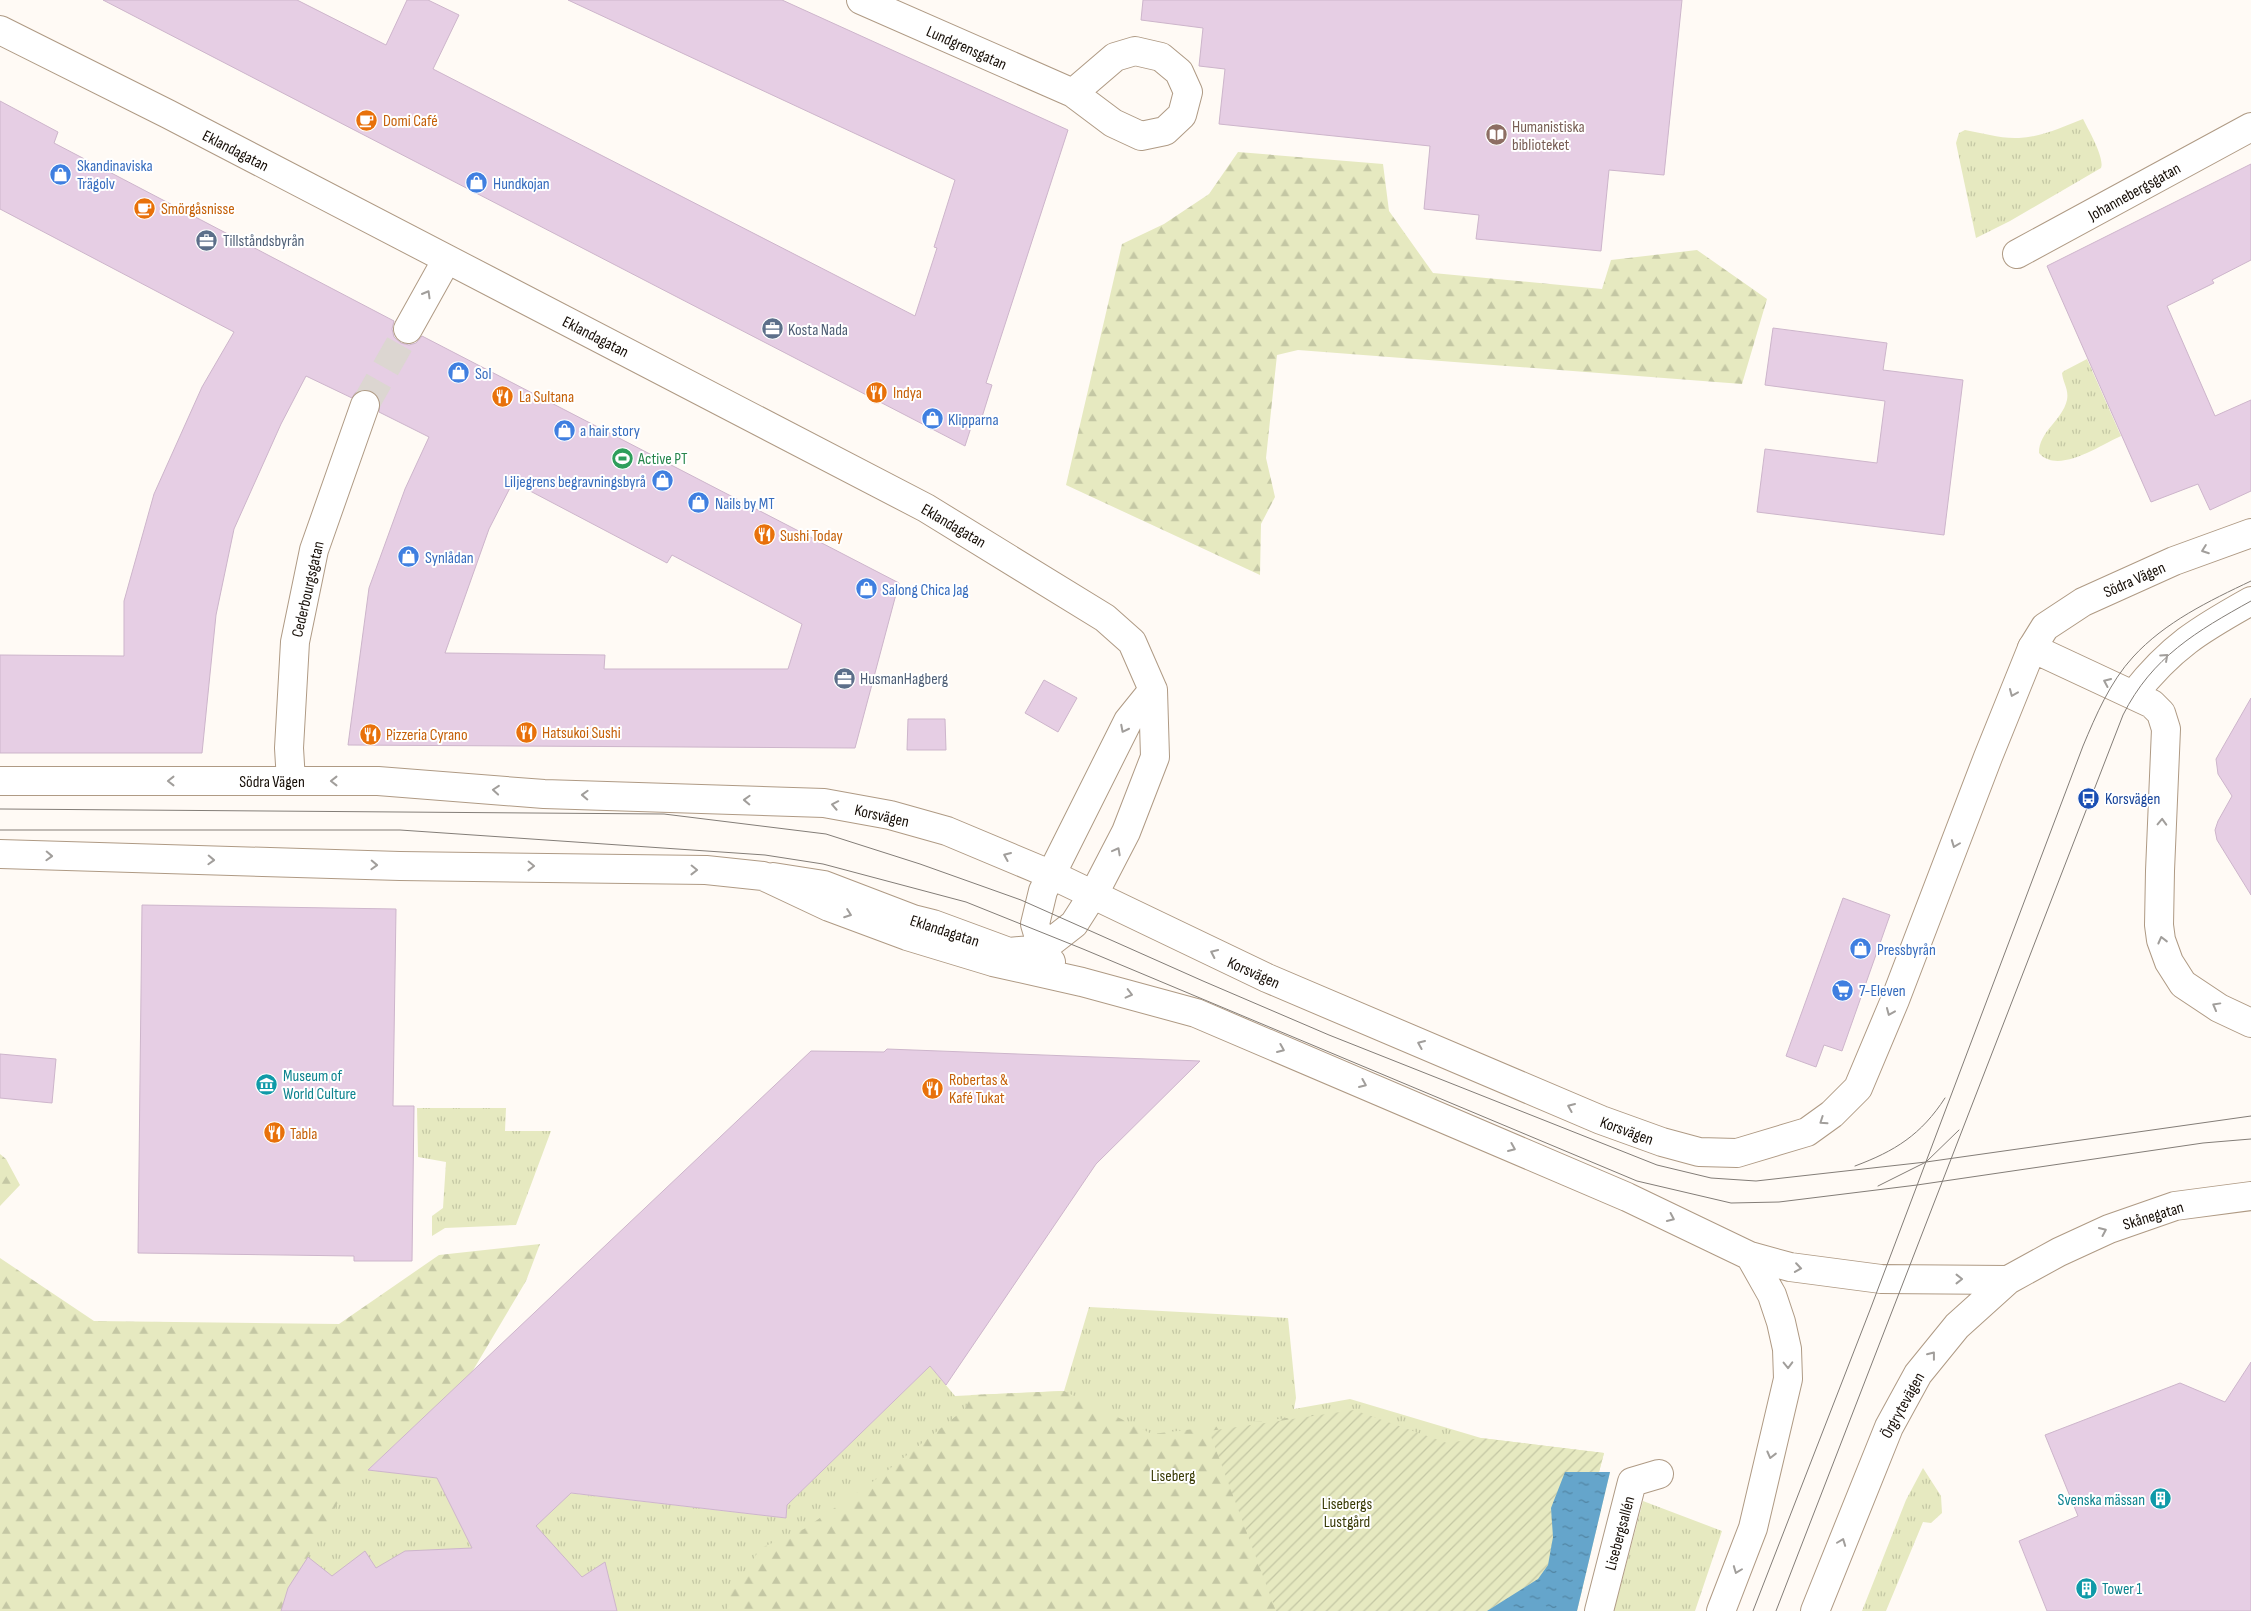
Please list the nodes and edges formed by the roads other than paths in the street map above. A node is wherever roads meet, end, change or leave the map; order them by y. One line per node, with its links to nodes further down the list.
1 (861, 0): 3 (main road, Lundgrensgatan)
2 (0, 30): 6 (main road, Eklandagatan)
3 (1073, 93)
4 (2251, 127): 5 (main road, Johannebergsgatan)
5 (2017, 254)
6 (447, 259): 7 (main road, one-way to 6); 12 (main road, Eklandagatan)
7 (408, 329)
8 (365, 404): 15 (main road, Cederbourgsgatan)
9 (2251, 533): 11 (main road, Södra Vägen, one-way to 11)
10 (2251, 601): 13 (main road, one-way to 10)
11 (2032, 648): 13 (main road, one-way to 11); 20 (main road, Korsvägen, one-way to 20)
12 (1153, 690): 18 (main road, one-way to 18); 20 (main road, Eklandagatan, one-way to 12)
13 (2134, 694): 23 (main road, one-way to 13)
14 (0, 781): 15 (main road, Södra Vägen, one-way to 14)
15 (291, 782): 16 (main road, Södra Vägen, one-way to 15)
16 (544, 794): 18 (main road, Korsvägen, one-way to 16)
17 (0, 854): 19 (main road, one-way to 19)
18 (1052, 875): 20 (main road, Korsvägen); 21 (main road)
19 (763, 876): 21 (main road, Eklandagatan); 22 (main road, one-way to 22)
20 (1093, 894): 21 (main road, Eklandagatan)
21 (1042, 949): 22 (main road)
22 (1082, 982): 26 (main road, one-way to 26)
23 (2251, 1023)
24 (2251, 1196): 25 (main road, Skånegatan, one-way to 24)
25 (2059, 1252): 27 (main road, Örgrytevägen)
26 (1750, 1256): 27 (main road, one-way to 27); 30 (main road, one-way to 30)
27 (2008, 1280): 31 (main road, Örgrytevägen, one-way to 27)
28 (1660, 1474): 29 (main road, Lisebergsallén)
29 (1599, 1611)
30 (1721, 1611)
31 (1815, 1611)

